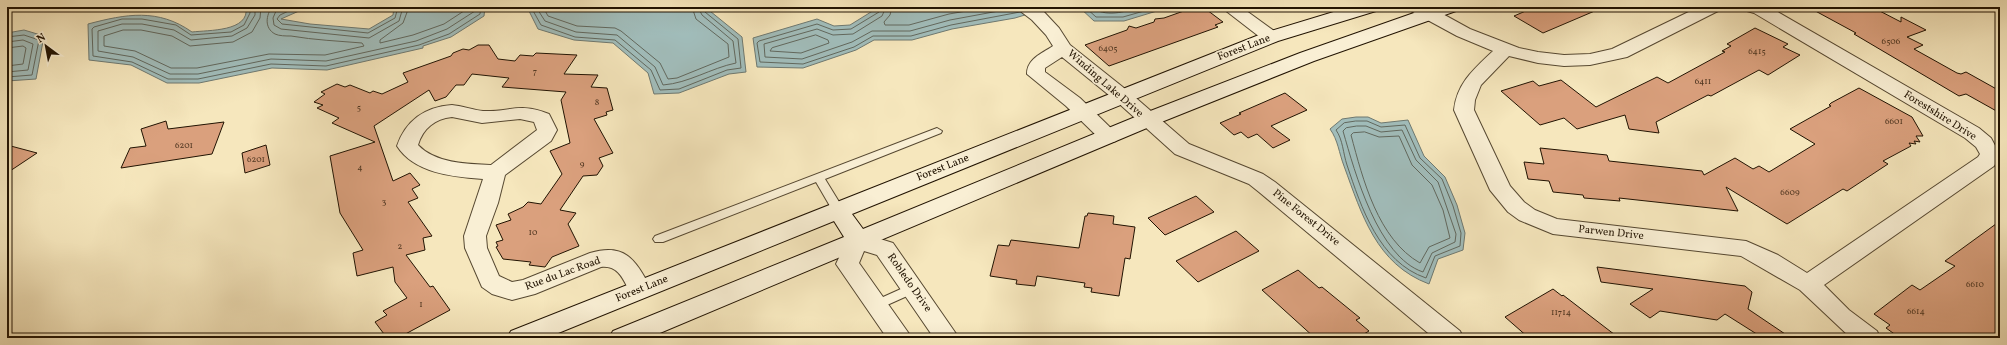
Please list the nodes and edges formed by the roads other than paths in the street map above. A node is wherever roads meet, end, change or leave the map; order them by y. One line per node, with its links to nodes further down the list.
1 (1230, 7): 8 (street)
2 (1369, 7): 8 (main road, Forest Lane)
3 (1449, 7): 6 (main road)
4 (1712, 7): 10 (street)
5 (1753, 7): 21 (street, Forestshire Drive)
6 (1423, 11): 10 (street); 13 (main road)
7 (1031, 12): 9 (street, Winding Lake Drive)
8 (1271, 38): 11 (main road, Forest Lane)
9 (1063, 48): 11 (street, Winding Lake Drive); 12 (street, Winding Lake Drive)
10 (1505, 50): 21 (street, Parwen Drive)
11 (1122, 96): 12 (main road, Forest Lane); 13 (street, Winding Lake Drive)
12 (1084, 112): 15 (street, Winding Lake Drive); 18 (main road, Forest Lane)
13 (1147, 120): 15 (main road); 29 (street, Pine Forest Drive)
14 (937, 131): 17 (lane)
15 (1108, 136): 20 (main road)
16 (495, 172): 16 (street); 23 (street, Rue du Lac Road)
17 (818, 176): 18 (lane); 19 (lane)
18 (838, 210): 20 (main road); 23 (main road, Forest Lane)
19 (659, 239)
20 (858, 240): 22 (street, Robledo Drive); 24 (street); 26 (main road)
21 (1808, 284): 30 (street, Parwen Drive)
22 (912, 289): 24 (lane); 28 (street, Robledo Drive)
23 (640, 290): 25 (main road, Forest Lane)
24 (876, 305): 27 (street)
25 (520, 338)
26 (622, 338)
27 (900, 338)
28 (947, 338)
29 (1451, 338)
30 (1868, 338)

